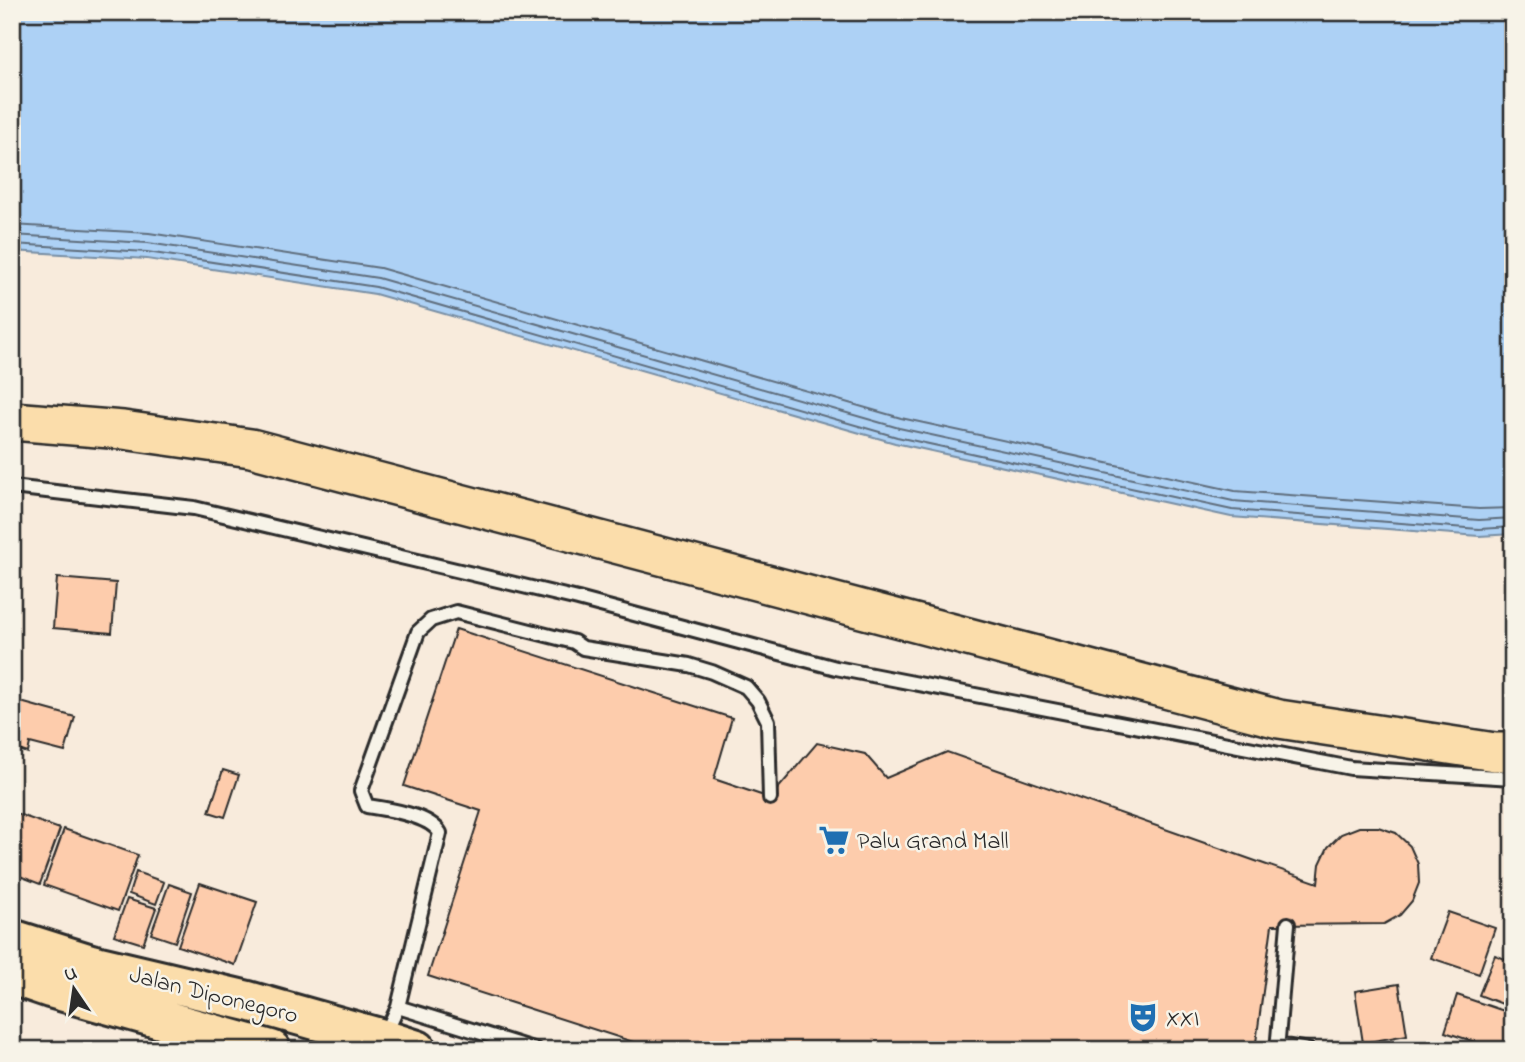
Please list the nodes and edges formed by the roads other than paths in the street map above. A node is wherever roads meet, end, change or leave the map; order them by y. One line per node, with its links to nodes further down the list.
1 (12, 421): 3 (main road)
2 (12, 487): 4 (lane)
3 (1513, 752)
4 (1513, 778)
5 (770, 798): 9 (lane)
6 (1288, 925): 10 (lane)
7 (12, 939): 9 (highway, Jalan Diponegoro)
8 (12, 975): 11 (highway, Jalan Diponegoro)
9 (394, 1036): 12 (lane)
10 (1277, 1048): 13 (lane)
11 (271, 1050)
12 (536, 1050)
13 (1308, 1050)

